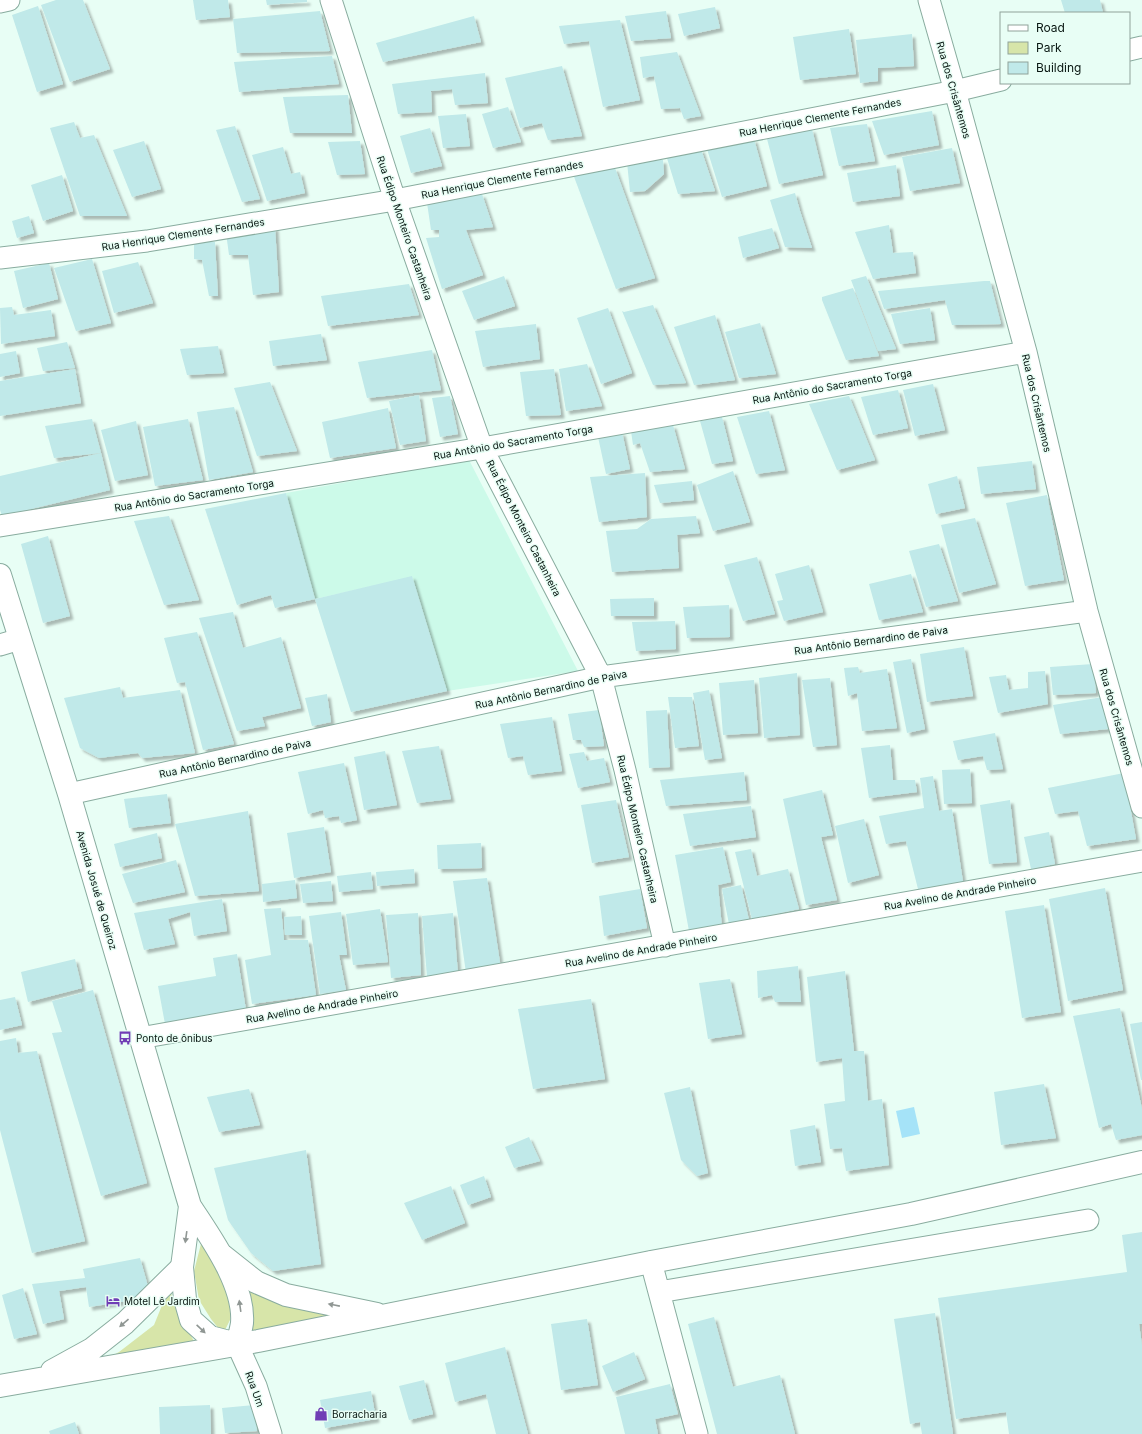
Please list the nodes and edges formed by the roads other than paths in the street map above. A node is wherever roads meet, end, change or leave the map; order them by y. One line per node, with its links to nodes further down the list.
1 (9, 0): 4 (street)
2 (331, 0): 9 (street, Rua Édipo Monteiro Castanheira)
3 (929, 0): 8 (street, Rua dos Crisântemos)
4 (0, 2)
5 (1142, 47): 6 (street)
6 (1130, 50)
7 (1000, 80): 8 (street, Rua Henrique Clemente Fernandes)
8 (955, 91): 9 (street, Rua Henrique Clemente Fernandes); 11 (street, Rua dos Crisântemos)
9 (395, 200): 10 (street, Rua Henrique Clemente Fernandes); 12 (street, Rua Édipo Monteiro Castanheira)
10 (0, 258)
11 (1026, 352): 12 (street, Rua Antônio do Sacramento Torga); 15 (street, Rua dos Crisântemos)
12 (482, 448): 13 (street, Rua Antônio do Sacramento Torga); 17 (street, Rua Édipo Monteiro Castanheira)
13 (0, 526)
14 (0, 575): 16 (main road, Avenida Josué de Queiroz)
15 (1087, 611): 17 (street, Rua Antônio Bernardino de Paiva); 19 (street, Rua dos Crisântemos)
16 (10, 642): 18 (main road, Avenida Josué de Queiroz)
17 (601, 677): 18 (street, Rua Antônio Bernardino de Paiva); 21 (street, Rua Édipo Monteiro Castanheira)
18 (69, 794): 22 (main road, Avenida Josué de Queiroz)
19 (1142, 807)
20 (1142, 861): 21 (street, Rua Avelino de Andrade Pinheiro)
21 (665, 946): 22 (street, Rua Avelino de Andrade Pinheiro)
22 (140, 1038): 24 (main road, Avenida Josué de Queiroz)
23 (1142, 1162): 27 (main road)
24 (190, 1206): 26 (main road, Avenida Josué de Queiroz); 28 (main road, Avenida Josué de Queiroz, one-way to 28)
25 (1088, 1220): 29 (street)
26 (223, 1256): 30 (main road, one-way to 26); 31 (main road, Avenida Josué de Queiroz, one-way to 26)
27 (651, 1262): 29 (street); 30 (main road)
28 (182, 1267): 31 (main road, Avenida Josué de Queiroz, one-way to 31); 32 (main road, one-way to 32)
29 (659, 1292): 35 (street)
30 (386, 1315): 31 (main road)
31 (238, 1344): 32 (main road); 34 (street, Rua Um)
32 (37, 1379): 33 (main road)
33 (0, 1386)
34 (271, 1434)
35 (696, 1434)

